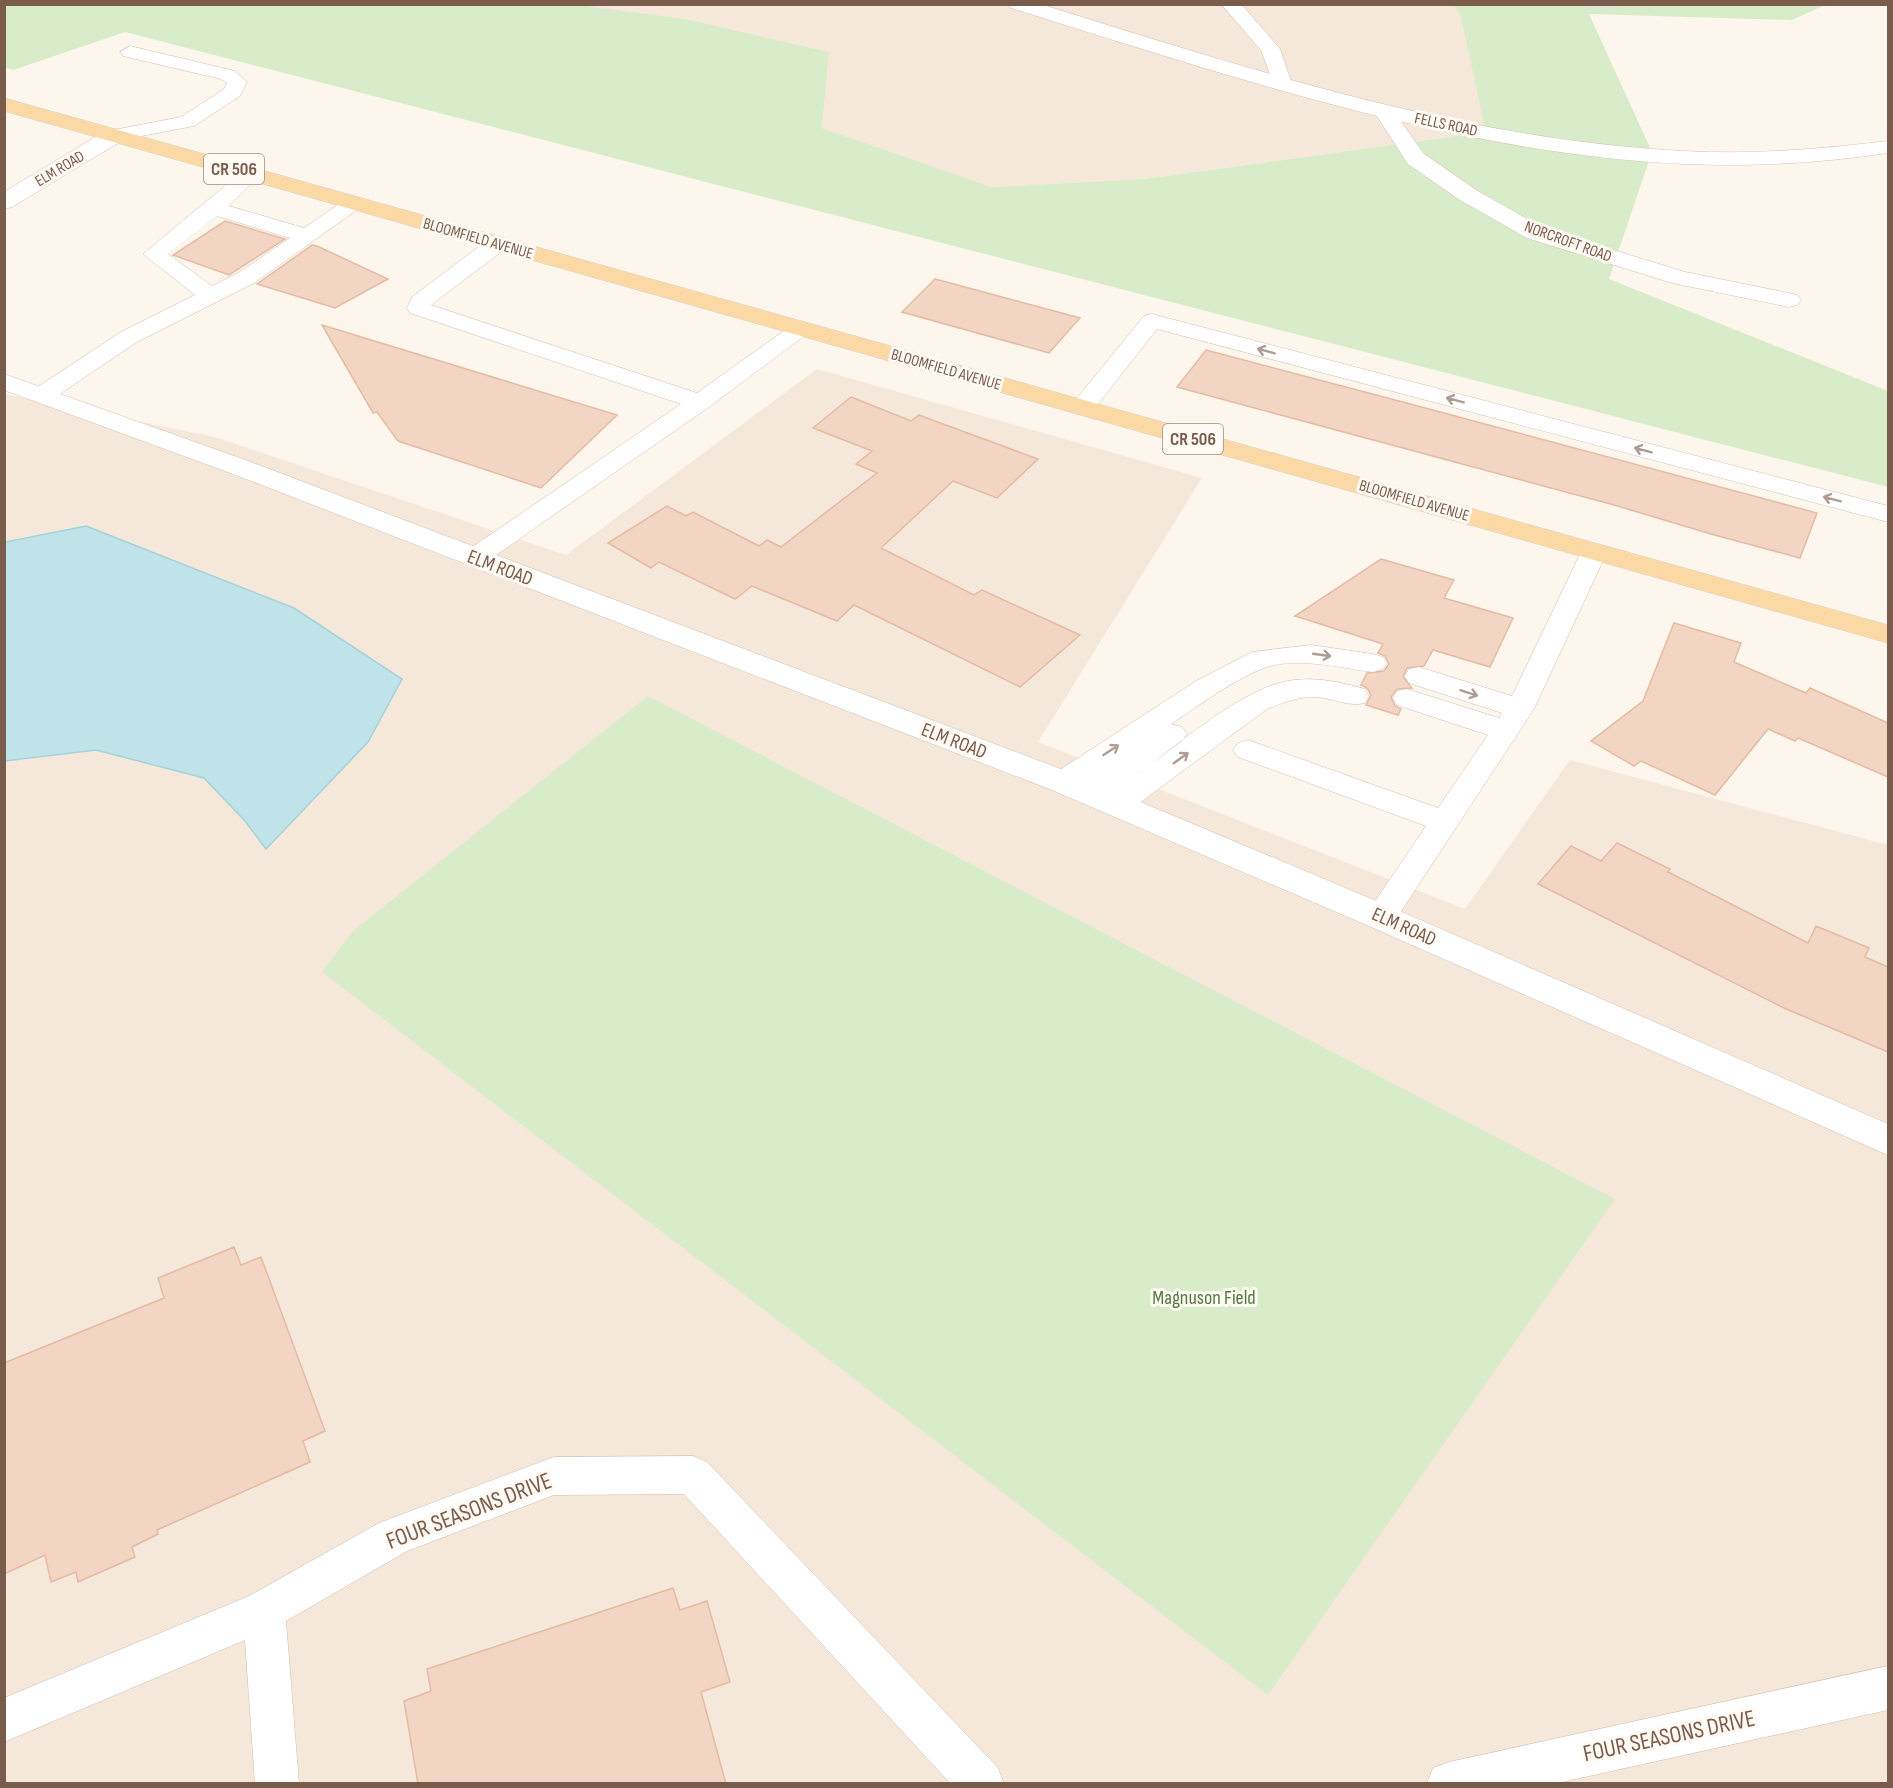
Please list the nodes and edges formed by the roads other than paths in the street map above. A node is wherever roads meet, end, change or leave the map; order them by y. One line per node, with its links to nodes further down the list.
1 (1018, 4): 4 (street, FELLS ROAD)
2 (1230, 4): 4 (street)
3 (130, 52): 7 (lane)
4 (1282, 84): 6 (street, FELLS ROAD)
5 (4, 104): 7 (main road, BLOOMFIELD AVENUE / CR 506)
6 (1385, 113): 8 (street, FELLS ROAD); 16 (street, NORCROFT ROAD)
7 (115, 135): 9 (main road, BLOOMFIELD AVENUE / CR 506); 10 (street, ELM ROAD)
8 (1888, 147)
9 (251, 174): 11 (main road, BLOOMFIELD AVENUE / CR 506); 12 (lane)
10 (4, 202)
11 (354, 204): 13 (lane); 14 (main road, BLOOMFIELD AVENUE / CR 506)
12 (214, 208): 13 (lane); 15 (lane)
13 (306, 236): 15 (lane)
14 (497, 244): 17 (main road, BLOOMFIELD AVENUE / CR 506); 20 (lane)
15 (211, 296): 19 (lane)
16 (1790, 300)
17 (800, 330): 20 (lane); 21 (main road, BLOOMFIELD AVENUE / CR 506)
18 (4, 381): 19 (street, ELM ROAD)
19 (42, 395): 24 (street, ELM ROAD)
20 (700, 402): 24 (lane)
21 (1082, 408): 22 (lane, one-way to 21); 23 (main road, BLOOMFIELD AVENUE / CR 506)
22 (1888, 514)
23 (1594, 552): 25 (main road, BLOOMFIELD AVENUE / CR 506); 26 (lane)
24 (474, 558): 28 (street, ELM ROAD)
25 (1888, 634)
26 (1507, 728): 26 (lane, one-way to 26); 30 (lane)
27 (1248, 750): 30 (lane)
28 (1063, 782): 29 (street, ELM ROAD); 29 (lane)
29 (1103, 799): 31 (street, ELM ROAD)
30 (1443, 821): 31 (lane)
31 (1381, 917): 32 (street, ELM ROAD)
32 (1888, 1140)
33 (264, 1611): 35 (lane, FOUR SEASONS DRIVE); 36 (lane); 37 (lane, FOUR SEASONS DRIVE)
34 (1888, 1688): 38 (lane, FOUR SEASONS DRIVE)
35 (4, 1720)
36 (277, 1784)
37 (982, 1784)
38 (1449, 1784)

